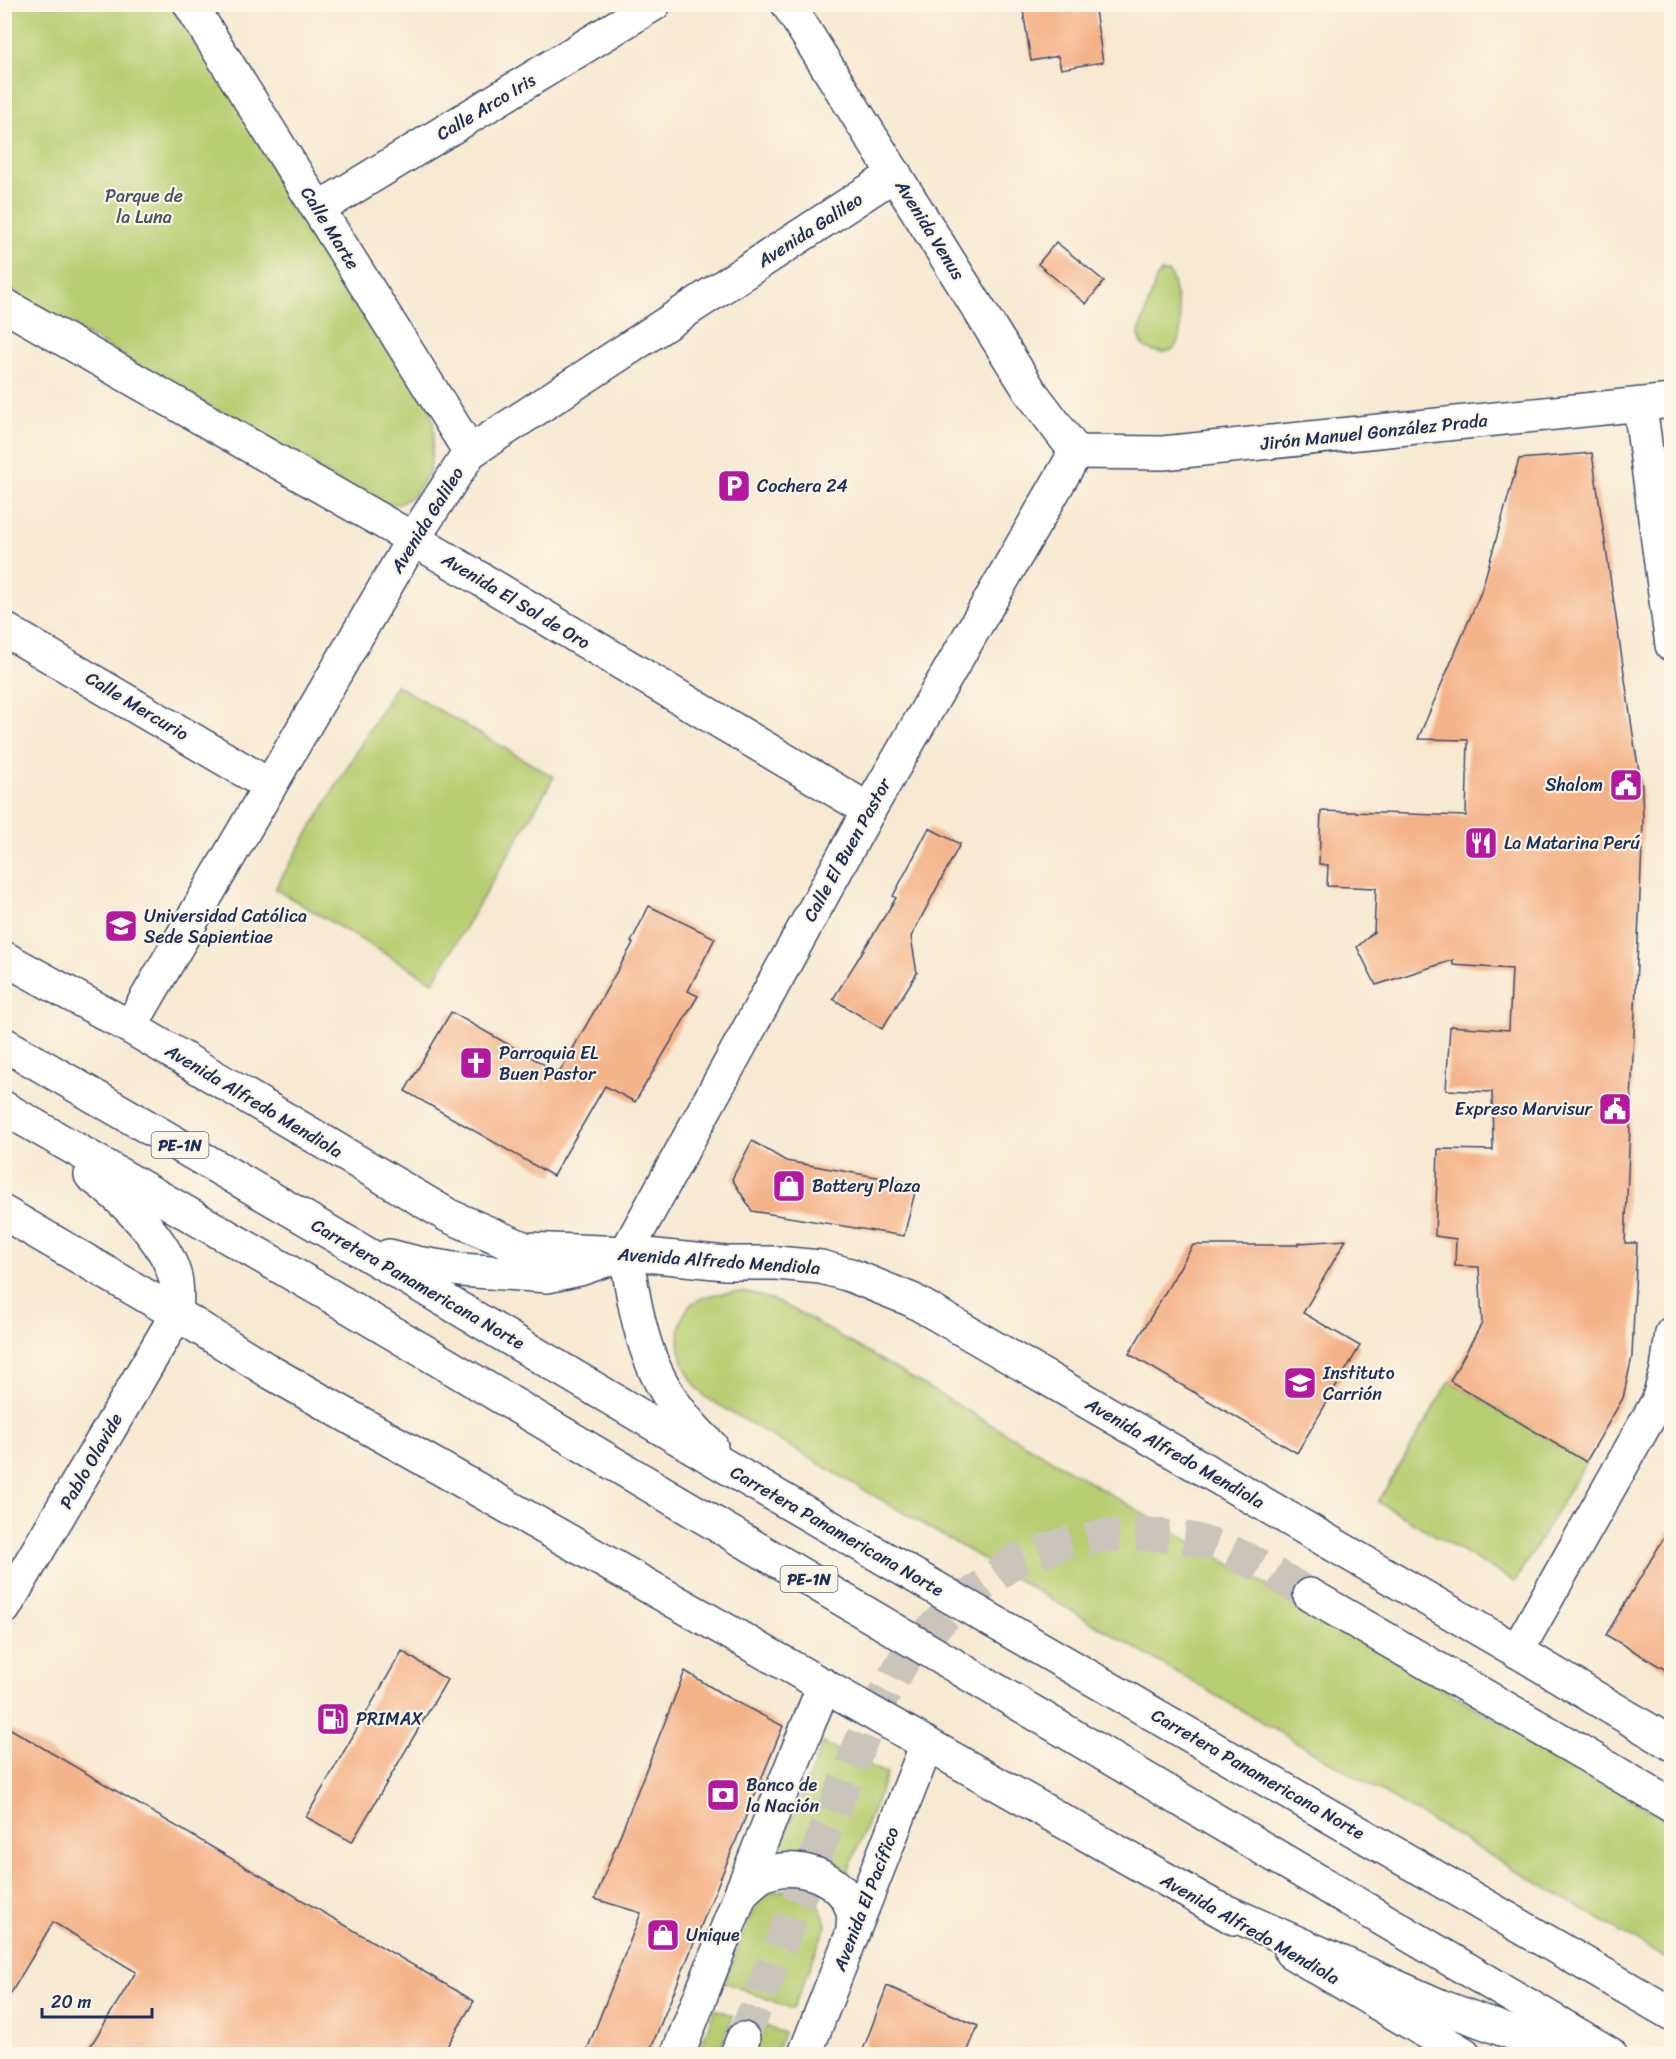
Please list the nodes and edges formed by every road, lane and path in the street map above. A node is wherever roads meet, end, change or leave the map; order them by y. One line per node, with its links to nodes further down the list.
1 (190, 4): 5 (main road, Calle Marte)
2 (654, 4): 5 (main road, Calle Arco Iris)
3 (788, 4): 4 (main road, Avenida Venus)
4 (896, 174): 9 (main road, Avenida Galileo); 10 (main road, Avenida Venus)
5 (318, 209): 9 (main road, Calle Marte)
6 (4, 305): 11 (main road, Avenida El Sol de Oro)
7 (1671, 401): 8 (main road, Jirón Manuel González Prada)
8 (1640, 406): 10 (main road, Jirón Manuel González Prada); 13 (main road)
9 (470, 452): 11 (main road, Avenida Galileo)
10 (1076, 452): 15 (main road, Calle El Buen Pastor)
11 (412, 539): 14 (main road, Avenida Galileo); 15 (main road, Avenida El Sol de Oro)
12 (4, 628): 14 (main road, Calle Mercurio)
13 (1671, 645)
14 (269, 785): 17 (main road, Avenida Galileo)
15 (869, 810): 22 (main road, Calle El Buen Pastor)
16 (4, 958): 17 (main road, Avenida Alfredo Mendiola)
17 (130, 1028): 22 (main road, Avenida Alfredo Mendiola)
18 (4, 1044): 21 (main road, Carretera Panamericana Norte / PE-1N)
19 (4, 1110): 23 (main road); 41 (main road, PE-1N)
20 (4, 1213): 23 (main road, Avenida Alfredo Mendiola)
21 (355, 1247): 22 (main road); 25 (main road, Carretera Panamericana Norte / PE-1N)
22 (626, 1253): 25 (main road); 28 (main road, Avenida Alfredo Mendiola)
23 (177, 1314): 27 (main road, Pablo Olavide); 29 (main road, Avenida Alfredo Mendiola)
24 (1671, 1333): 28 (main road)
25 (742, 1476): 36 (main road, Carretera Panamericana Norte / PE-1N)
26 (1310, 1595): 32 (main road)
27 (4, 1608)
28 (1516, 1651): 31 (main road, Avenida Alfredo Mendiola)
29 (824, 1685): 30 (main road, Avenida Alfredo Mendiola); 33 (main road)
30 (927, 1744): 34 (main road, Avenida Alfredo Mendiola); 35 (main road, Avenida El Pacífico)
31 (1671, 1744)
32 (1671, 1806)
33 (741, 1893): 35 (main road); 37 (main road)
34 (1209, 1904): 39 (main road, Avenida Alfredo Mendiola); 40 (main road)
35 (853, 1931): 38 (main road, Avenida El Pacífico)
36 (1671, 2014)
37 (678, 2055)
38 (805, 2055)
39 (1464, 2055)
40 (1569, 2055)
41 (1610, 2055)

